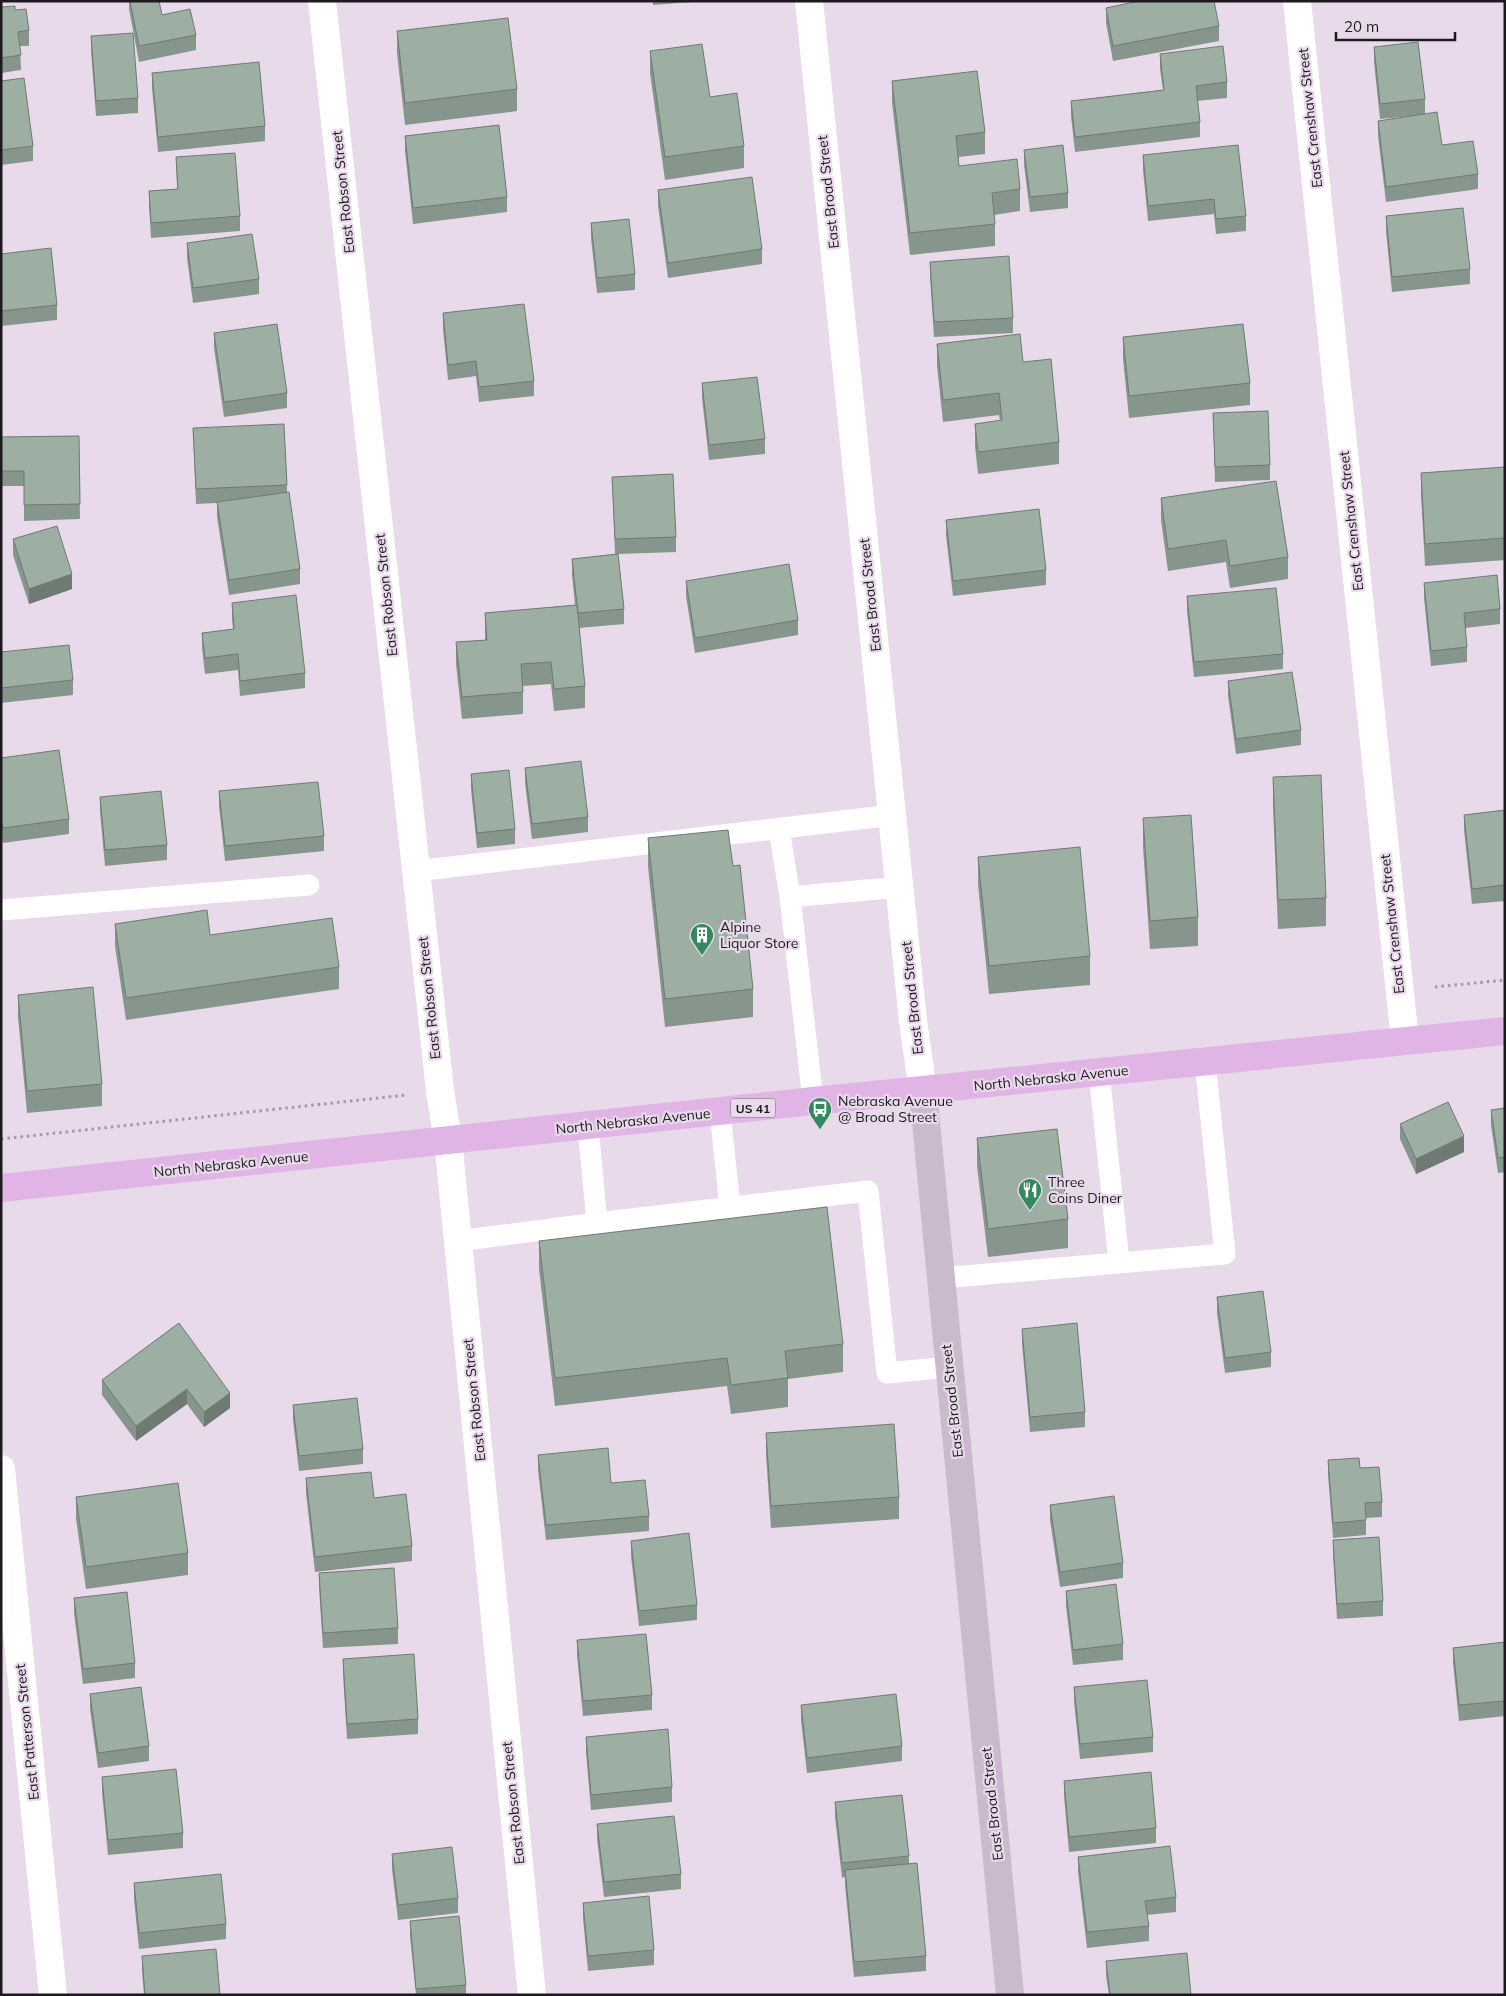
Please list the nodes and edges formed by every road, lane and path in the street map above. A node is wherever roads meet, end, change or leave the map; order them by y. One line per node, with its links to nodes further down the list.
1 (322, 1): 6 (street, East Robson Street)
2 (809, 1): 4 (street, East Broad Street)
3 (1298, 1): 12 (street, East Crenshaw Street)
4 (893, 815): 5 (lane); 8 (street, East Broad Street)
5 (779, 829): 6 (lane); 9 (lane)
6 (416, 871): 17 (street, East Robson Street)
7 (309, 885): 10 (lane)
8 (900, 886): 9 (lane); 18 (street, East Broad Street)
9 (790, 898): 19 (lane)
10 (1, 910)
11 (1505, 980): 12 (path)
12 (1399, 992): 14 (street, East Crenshaw Street)
13 (1505, 1031): 14 (main road, North Nebraska Avenue / US 41)
14 (1405, 1041): 15 (main road, North Nebraska Avenue / US 41)
15 (1205, 1062): 16 (main road, North Nebraska Avenue / US 41); 28 (lane)
16 (1099, 1072): 18 (main road, North Nebraska Avenue / US 41); 28 (lane)
17 (440, 1091): 22 (path); 23 (street, East Robson Street)
18 (923, 1091): 19 (main road, North Nebraska Avenue / US 41); 29 (street, East Broad Street)
19 (813, 1101): 20 (main road, North Nebraska Avenue / US 41)
20 (720, 1112): 21 (main road, North Nebraska Avenue / US 41); 25 (lane)
21 (588, 1126): 23 (main road, North Nebraska Avenue / US 41); 26 (lane)
22 (1, 1139)
23 (448, 1140): 24 (main road, North Nebraska Avenue / US 41); 27 (street, East Robson Street)
24 (1, 1188)
25 (730, 1208): 26 (lane); 30 (lane)
26 (597, 1223): 27 (lane)
27 (458, 1241): 33 (street, East Robson Street)
28 (1119, 1262): 29 (lane)
29 (940, 1278): 30 (street, East Broad Street)
30 (949, 1366): 34 (street, East Broad Street)
31 (1, 1469): 32 (street, East Patterson Street)
32 (53, 1995)
33 (532, 1995)
34 (1010, 1995)

